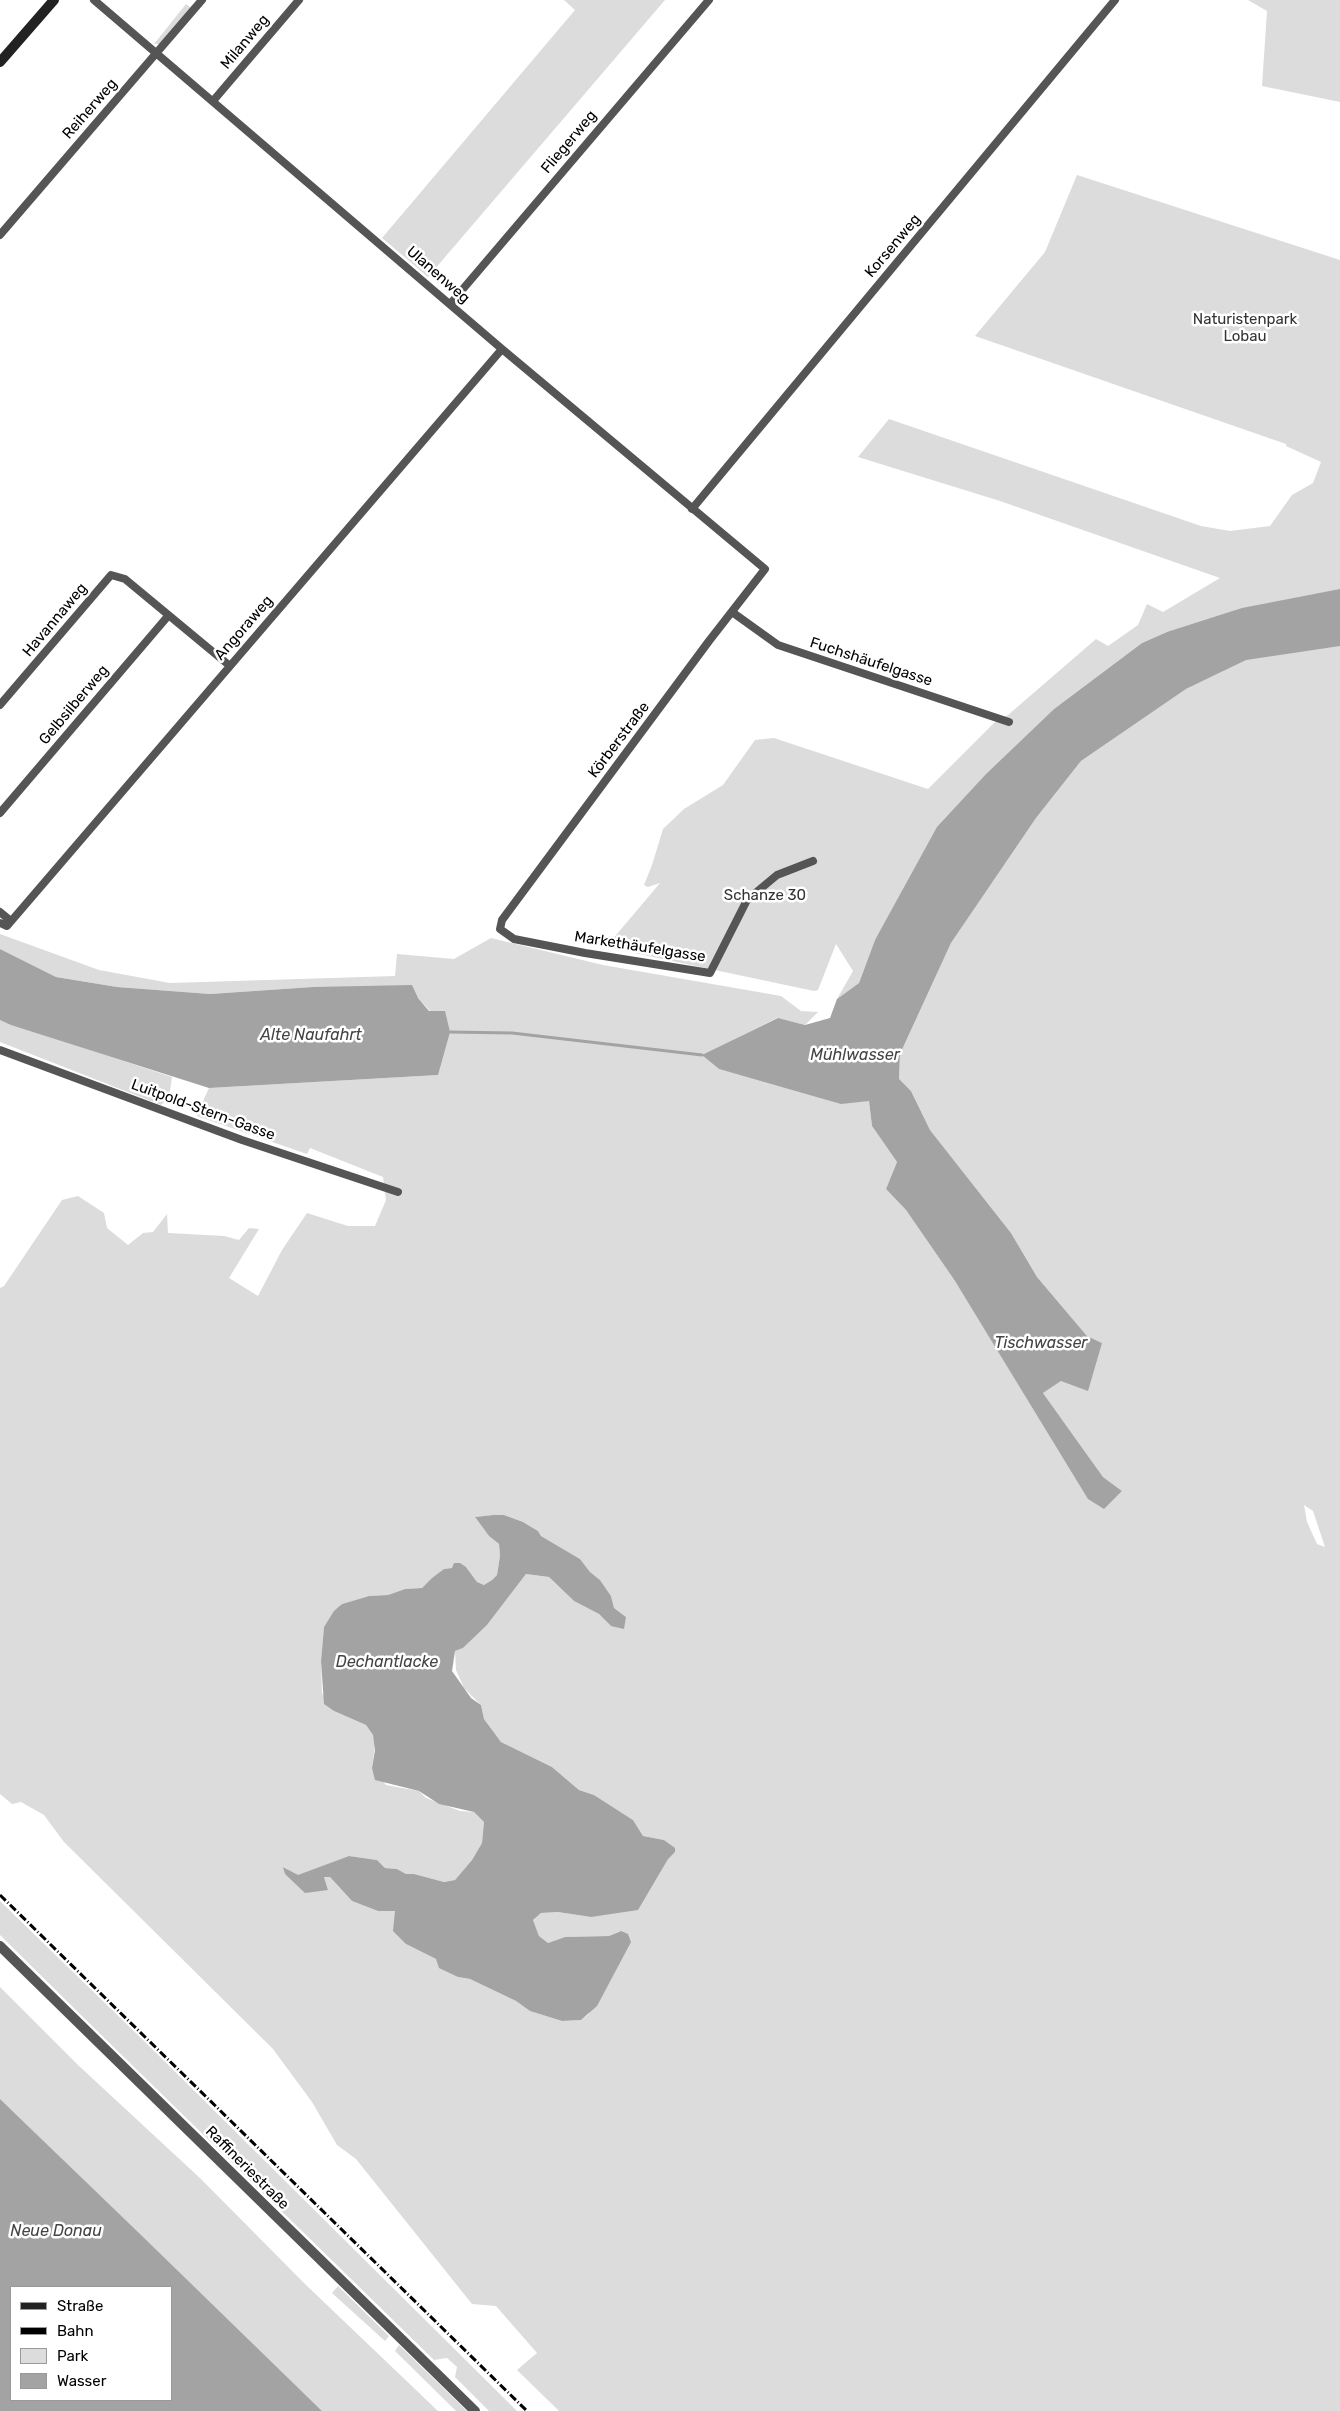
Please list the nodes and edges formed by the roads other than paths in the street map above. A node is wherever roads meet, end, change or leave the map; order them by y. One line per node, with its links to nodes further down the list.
1 (54, 0): 8 (main road)
2 (94, 0): 7 (street, Ulanenweg)
3 (202, 0): 7 (street, Reiherweg)
4 (299, 0): 9 (street, Milanweg)
5 (709, 0): 11 (street, Fliegerweg)
6 (1116, 0): 13 (street, Korsenweg)
7 (156, 53): 9 (street, Ulanenweg); 10 (street, Reiherweg)
8 (1, 58)
9 (213, 101): 11 (street, Ulanenweg)
10 (0, 235)
11 (451, 302): 12 (street, Ulanenweg)
12 (502, 349): 13 (street, Ulanenweg); 17 (street, Angoraweg)
13 (692, 509): 14 (street, Ulanenweg)
14 (765, 570): 15 (street, Körberstraße)
15 (732, 612): 19 (street, Fuchshäufelgasse); 24 (street, Körberstraße)
16 (168, 616): 17 (street); 18 (street, Havannaweg); 20 (street, Gelbsilberweg)
17 (230, 666): 23 (street, Angoraweg)
18 (0, 705)
19 (1010, 722)
20 (0, 813)
21 (813, 862): 24 (street, Markethäufelgasse)
22 (0, 912): 23 (street)
23 (6, 923)
24 (500, 929)
25 (0, 1050): 26 (street, Luitpold-Stern-Gasse)
26 (398, 1192)
27 (0, 1946): 28 (street, Raffineriestraße)
28 (474, 2411)

